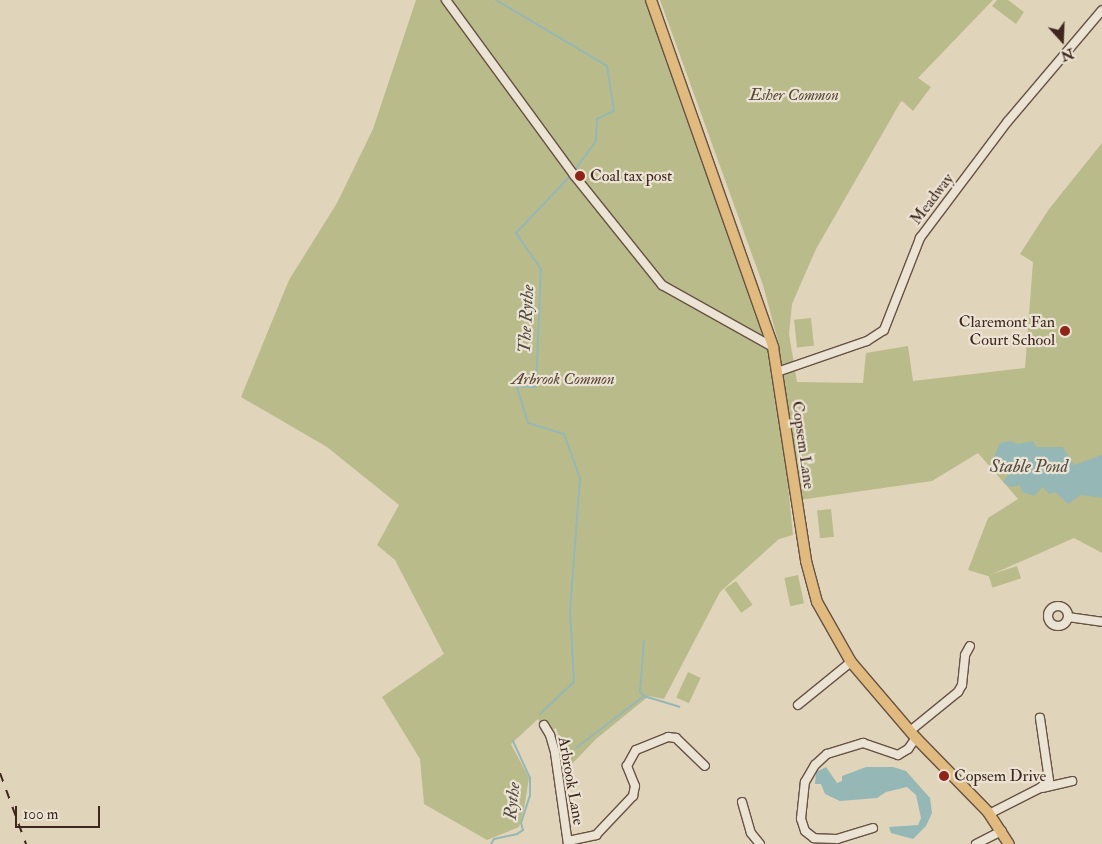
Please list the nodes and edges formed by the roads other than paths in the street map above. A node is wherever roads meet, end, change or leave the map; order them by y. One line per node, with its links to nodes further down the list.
1 (446, 0): 4 (street)
2 (651, 0): 4 (main road, Copsem Lane)
3 (1102, 10): 5 (street, Meadway)
4 (773, 347): 5 (main road, Copsem Lane)
5 (777, 372): 9 (main road, Copsem Lane)
6 (1068, 617): 7 (street)
7 (1102, 622)
8 (970, 646): 13 (street)
9 (852, 662): 10 (street); 13 (main road, Copsem Lane)
10 (798, 705)
11 (1040, 718): 18 (street)
12 (544, 725): 23 (street, Arbrook Lane)
13 (913, 734): 20 (main road, Copsem Lane); 21 (street)
14 (698, 759): 15 (street); 16 (street); 23 (street)
15 (691, 766)
16 (705, 766)
17 (1072, 781): 18 (street)
18 (1040, 788): 20 (street)
19 (742, 802): 24 (street)
20 (989, 814): 22 (main road, Copsem Lane)
21 (873, 828)
22 (1002, 831): 25 (street); 26 (main road, Copsem Lane)
23 (568, 842)
24 (760, 844)
25 (976, 844)
26 (1009, 844)

